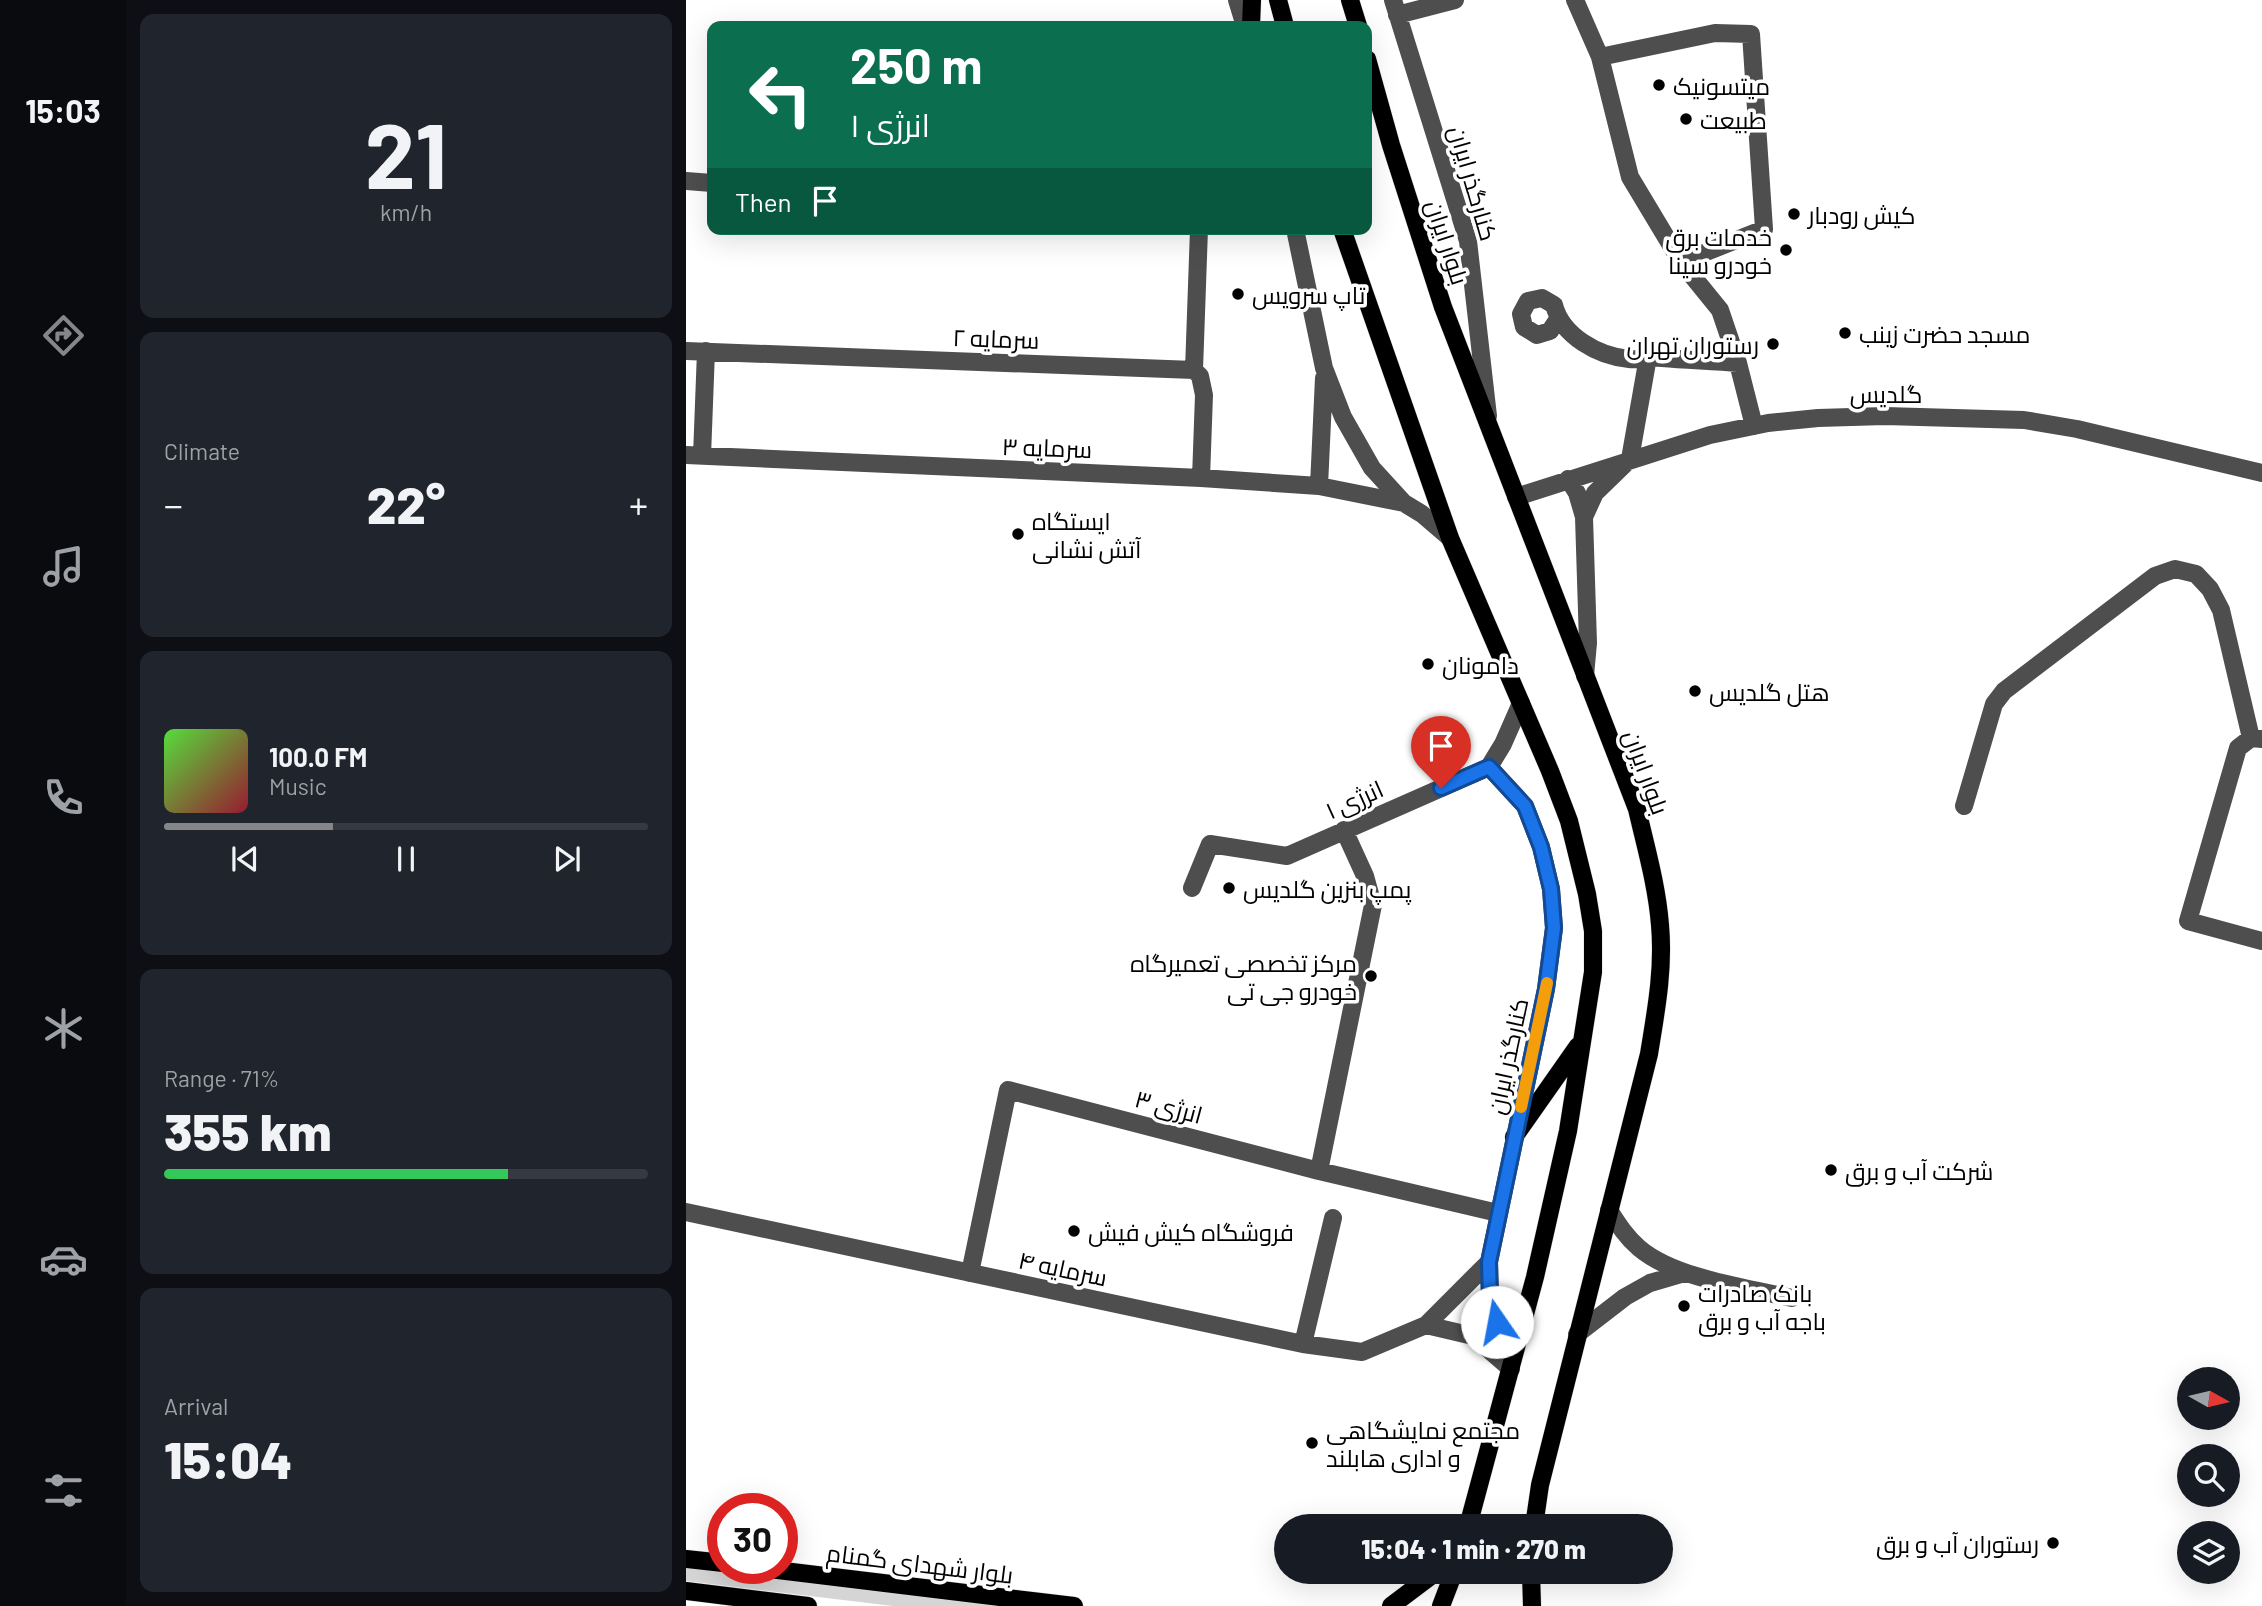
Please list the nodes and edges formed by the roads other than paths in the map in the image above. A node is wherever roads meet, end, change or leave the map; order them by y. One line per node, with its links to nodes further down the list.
1 (1237, 0): 8 (street)
2 (1252, 0): 9 (main road)
3 (1278, 0): 10 (main road)
4 (1350, 0): 11 (main road)
5 (1455, 0): 7 (street)
6 (1575, 0): 12 (street)
7 (1395, 8): 27 (street, کنارگذر ایران)
8 (1243, 21)
9 (1251, 21)
10 (1284, 21)
11 (1356, 21)
12 (1600, 57): 19 (street); 19 (street)
13 (1372, 77): 27 (main road, بلوار ایران)
14 (686, 181): 15 (street)
15 (707, 183)
16 (1199, 235): 26 (street)
17 (1296, 235): 25 (street)
18 (1344, 235): 38 (main road)
19 (1682, 261): 24 (street)
20 (1558, 319): 23 (street)
21 (686, 351): 22 (street, سرمایه ۲)
22 (706, 351): 26 (street, سرمایه ۲); 29 (street)
23 (1648, 357): 24 (street); 30 (street)
24 (1738, 363): 28 (street)
25 (1324, 368): 34 (street); 36 (street)
26 (1194, 370): 32 (street)
27 (1489, 426): 35 (main road, بلوار ایران)
28 (1754, 426): 30 (street, گلدیس); 31 (street, گلدیس)
29 (694, 456): 32 (street, سرمایه ۳)
30 (1630, 459): 33 (street, گلدیس); 37 (street)
31 (2262, 472)
32 (1201, 478): 34 (street, سرمایه ۳)
33 (1569, 480): 35 (street, گلدیس); 37 (street)
34 (1319, 486): 36 (street, سرمایه ۳)
35 (1516, 497): 39 (main road, بلوار ایران)
36 (1404, 503): 38 (street)
37 (1584, 517): 39 (street)
38 (1450, 538): 40 (main road)
39 (1585, 676): 50 (main road, بلوار ایران)
40 (1521, 703): 42 (street); 47 (main road)
41 (2257, 739): 43 (street); 46 (street)
42 (1489, 767): 44 (street, انرژی ۱); 48 (street, کنارگذر ایران)
43 (1964, 806)
44 (1344, 830): 45 (street, انرژی ۱); 49 (street)
45 (1192, 888)
46 (2262, 942)
47 (1582, 1040): 48 (main road); 61 (main road)
48 (1514, 1137): 52 (street, کنارگذر ایران)
49 (1319, 1171): 52 (street, انرژی ۳); 55 (street, انرژی ۳)
50 (1609, 1210): 56 (street); 59 (main road, بلوار ایران)
51 (686, 1212): 55 (street, سرمایه ۴)
52 (1498, 1213): 54 (street, کنارگذر ایران)
53 (1333, 1218): 60 (street)
54 (1489, 1262): 58 (street); 61 (street, کنارگذر ایران)
55 (970, 1273): 60 (street, سرمایه ۴)
56 (1684, 1273): 57 (street); 59 (street)
57 (1792, 1298)
58 (1426, 1325): 60 (street, سرمایه ۴); 61 (street)
59 (1577, 1334): 63 (main road, بلوار ایران)
60 (1303, 1345)
61 (1511, 1369): 62 (main road)
62 (1471, 1514)
63 (1536, 1514)
64 (686, 1559): 65 (main road)
65 (707, 1561)
66 (798, 1573): 72 (main road, بلوار شهدای گمنام)
67 (1420, 1584): 73 (main road)
68 (1449, 1584): 74 (main road)
69 (1531, 1584): 75 (main road)
70 (686, 1591): 71 (main road)
71 (808, 1606)
72 (1074, 1606)
73 (1391, 1606)
74 (1441, 1606)
75 (1532, 1606)

